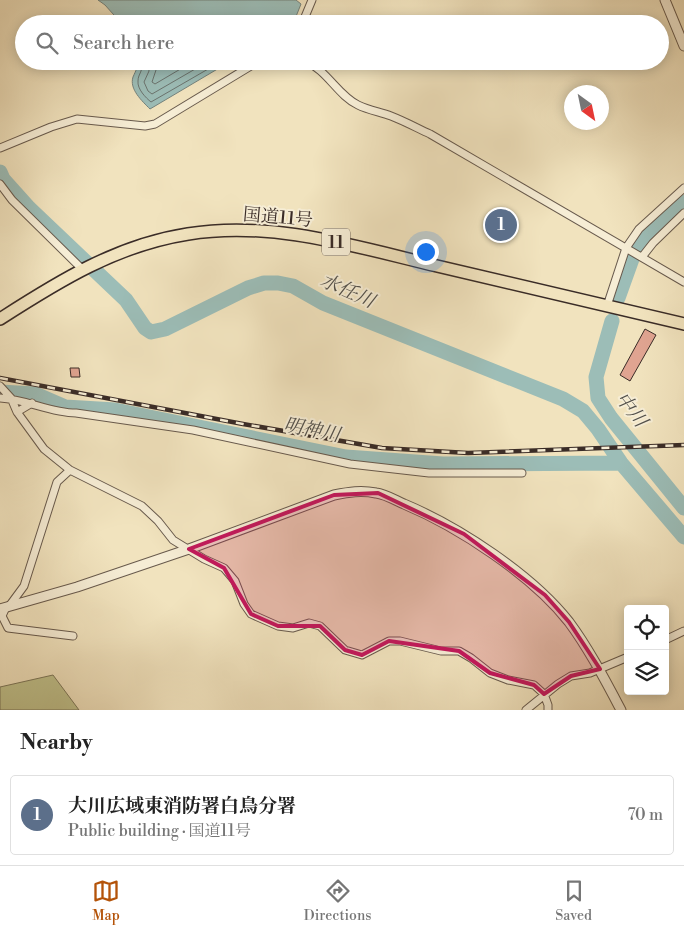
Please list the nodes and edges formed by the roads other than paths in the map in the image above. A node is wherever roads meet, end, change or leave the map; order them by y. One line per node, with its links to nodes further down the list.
1 (312, 0): 3 (street)
2 (665, 0): 4 (street)
3 (306, 15)
4 (684, 46)
5 (244, 70): 7 (street)
6 (319, 70): 11 (street)
7 (0, 148)
8 (0, 184): 13 (street)
9 (684, 188): 11 (street)
10 (684, 212): 12 (street)
11 (627, 249): 12 (street); 15 (street)
12 (642, 258): 14 (street)
13 (82, 269): 15 (highway, 国道11号 / 11); 16 (highway, 国道11号 / 11)
14 (684, 282)
15 (606, 306): 17 (highway, 国道11号 / 11)
16 (0, 319)
17 (684, 324)
18 (0, 386): 20 (street)
19 (0, 398): 20 (street)
20 (11, 398): 21 (street); 22 (street)
21 (32, 403): 22 (street); 24 (street)
22 (17, 412): 23 (street)
23 (70, 470): 25 (street); 26 (street)
24 (522, 473)
25 (189, 549): 26 (street); 31 (street); 32 (street)
26 (5, 607): 28 (street)
27 (684, 631): 29 (street)
28 (73, 636)
29 (669, 638)
30 (624, 659): 31 (street)
31 (600, 669): 32 (street); 35 (street)
32 (544, 694): 33 (street); 34 (street)
33 (526, 710)
34 (548, 710)
35 (621, 710)

